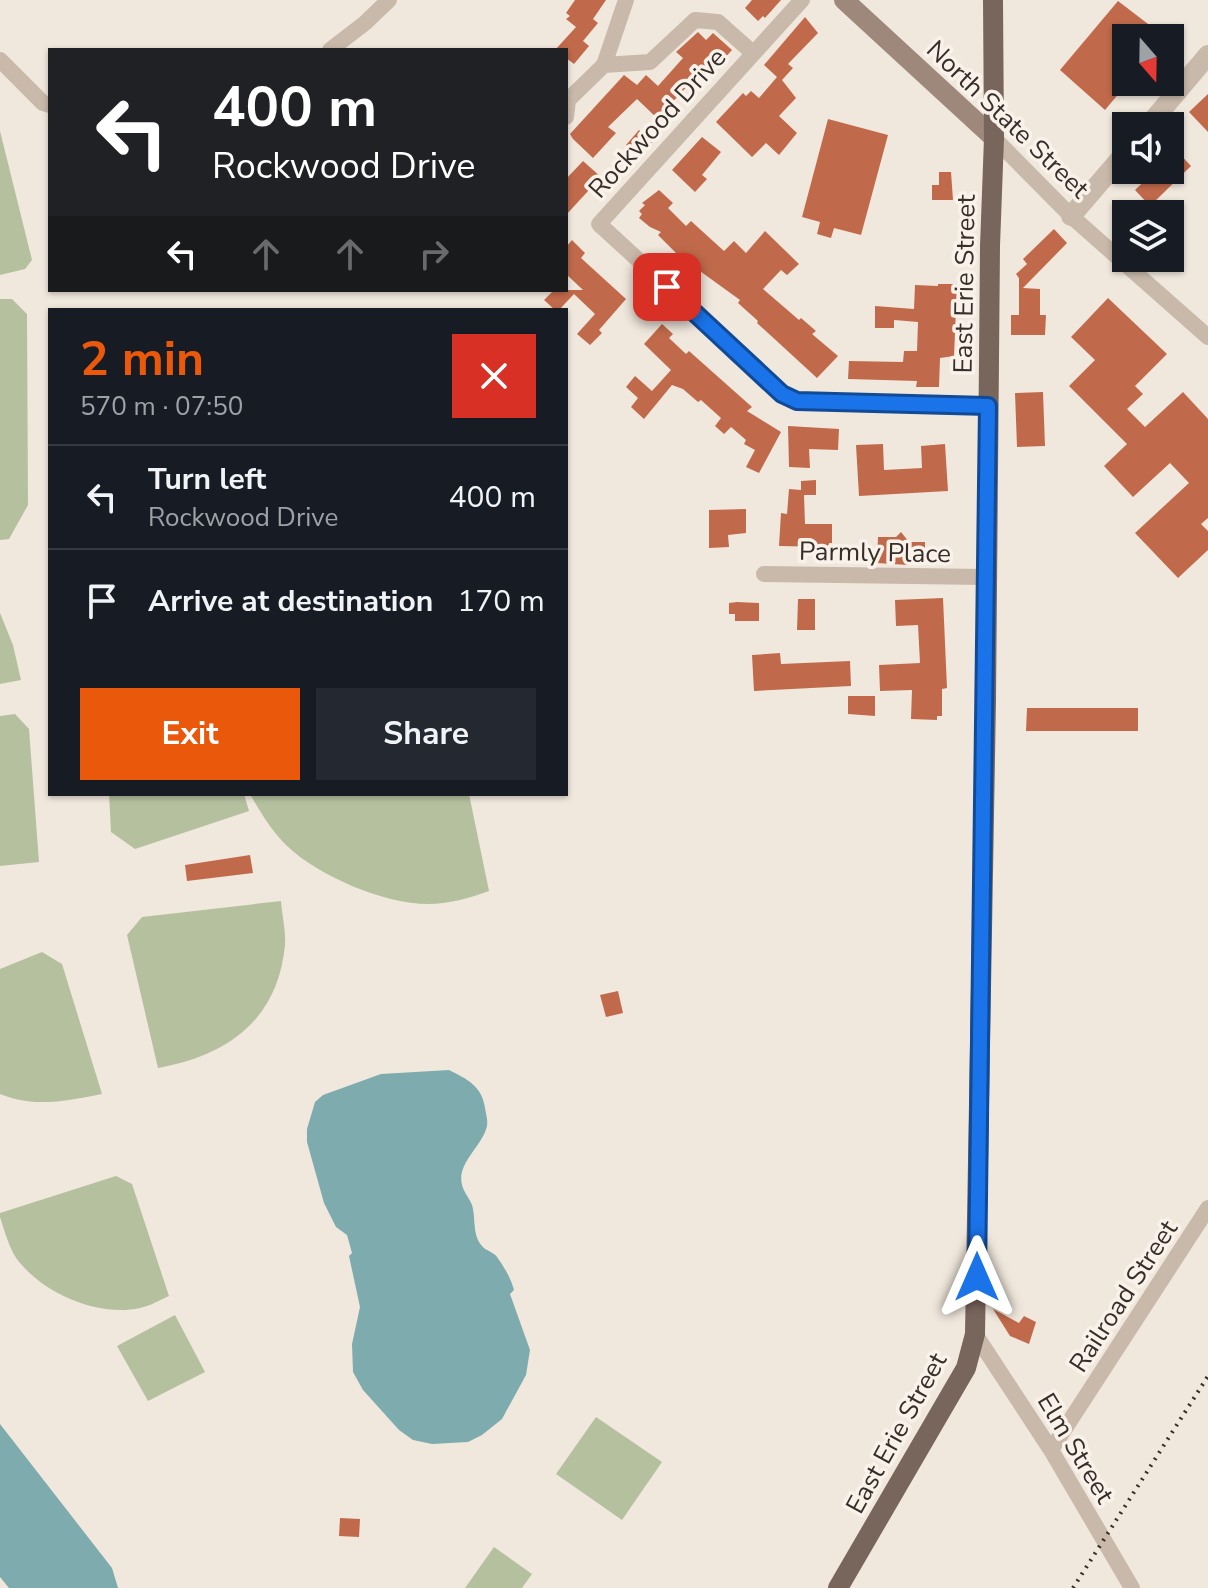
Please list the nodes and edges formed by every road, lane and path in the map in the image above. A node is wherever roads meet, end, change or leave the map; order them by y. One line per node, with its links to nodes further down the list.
1 (389, 0): 6 (street)
2 (626, 0): 10 (street)
3 (802, 0): 7 (street, Rockwood Drive)
4 (844, 0): 14 (main road, North State Street)
5 (993, 0): 14 (main road, East Erie Street)
6 (332, 48)
7 (753, 53): 10 (street); 18 (street, Rockwood Drive)
8 (1208, 55): 13 (street)
9 (0, 60): 11 (street)
10 (604, 65): 12 (street)
11 (48, 104)
12 (568, 104)
13 (1160, 112)
14 (994, 138): 16 (street, North State Street); 18 (main road, East Erie Street)
15 (1112, 168): 16 (street)
16 (1071, 216): 17 (street, North State Street)
17 (1208, 337)
18 (988, 406): 20 (main road, East Erie Street)
19 (764, 574): 20 (street, Parmly Place)
20 (985, 577): 22 (main road, East Erie Street)
21 (1208, 1208): 23 (street, Railroad Street)
22 (975, 1334): 23 (street, Elm Street); 24 (main road, East Erie Street)
23 (1051, 1450): 25 (street, Elm Street)
24 (838, 1588)
25 (1132, 1588)

